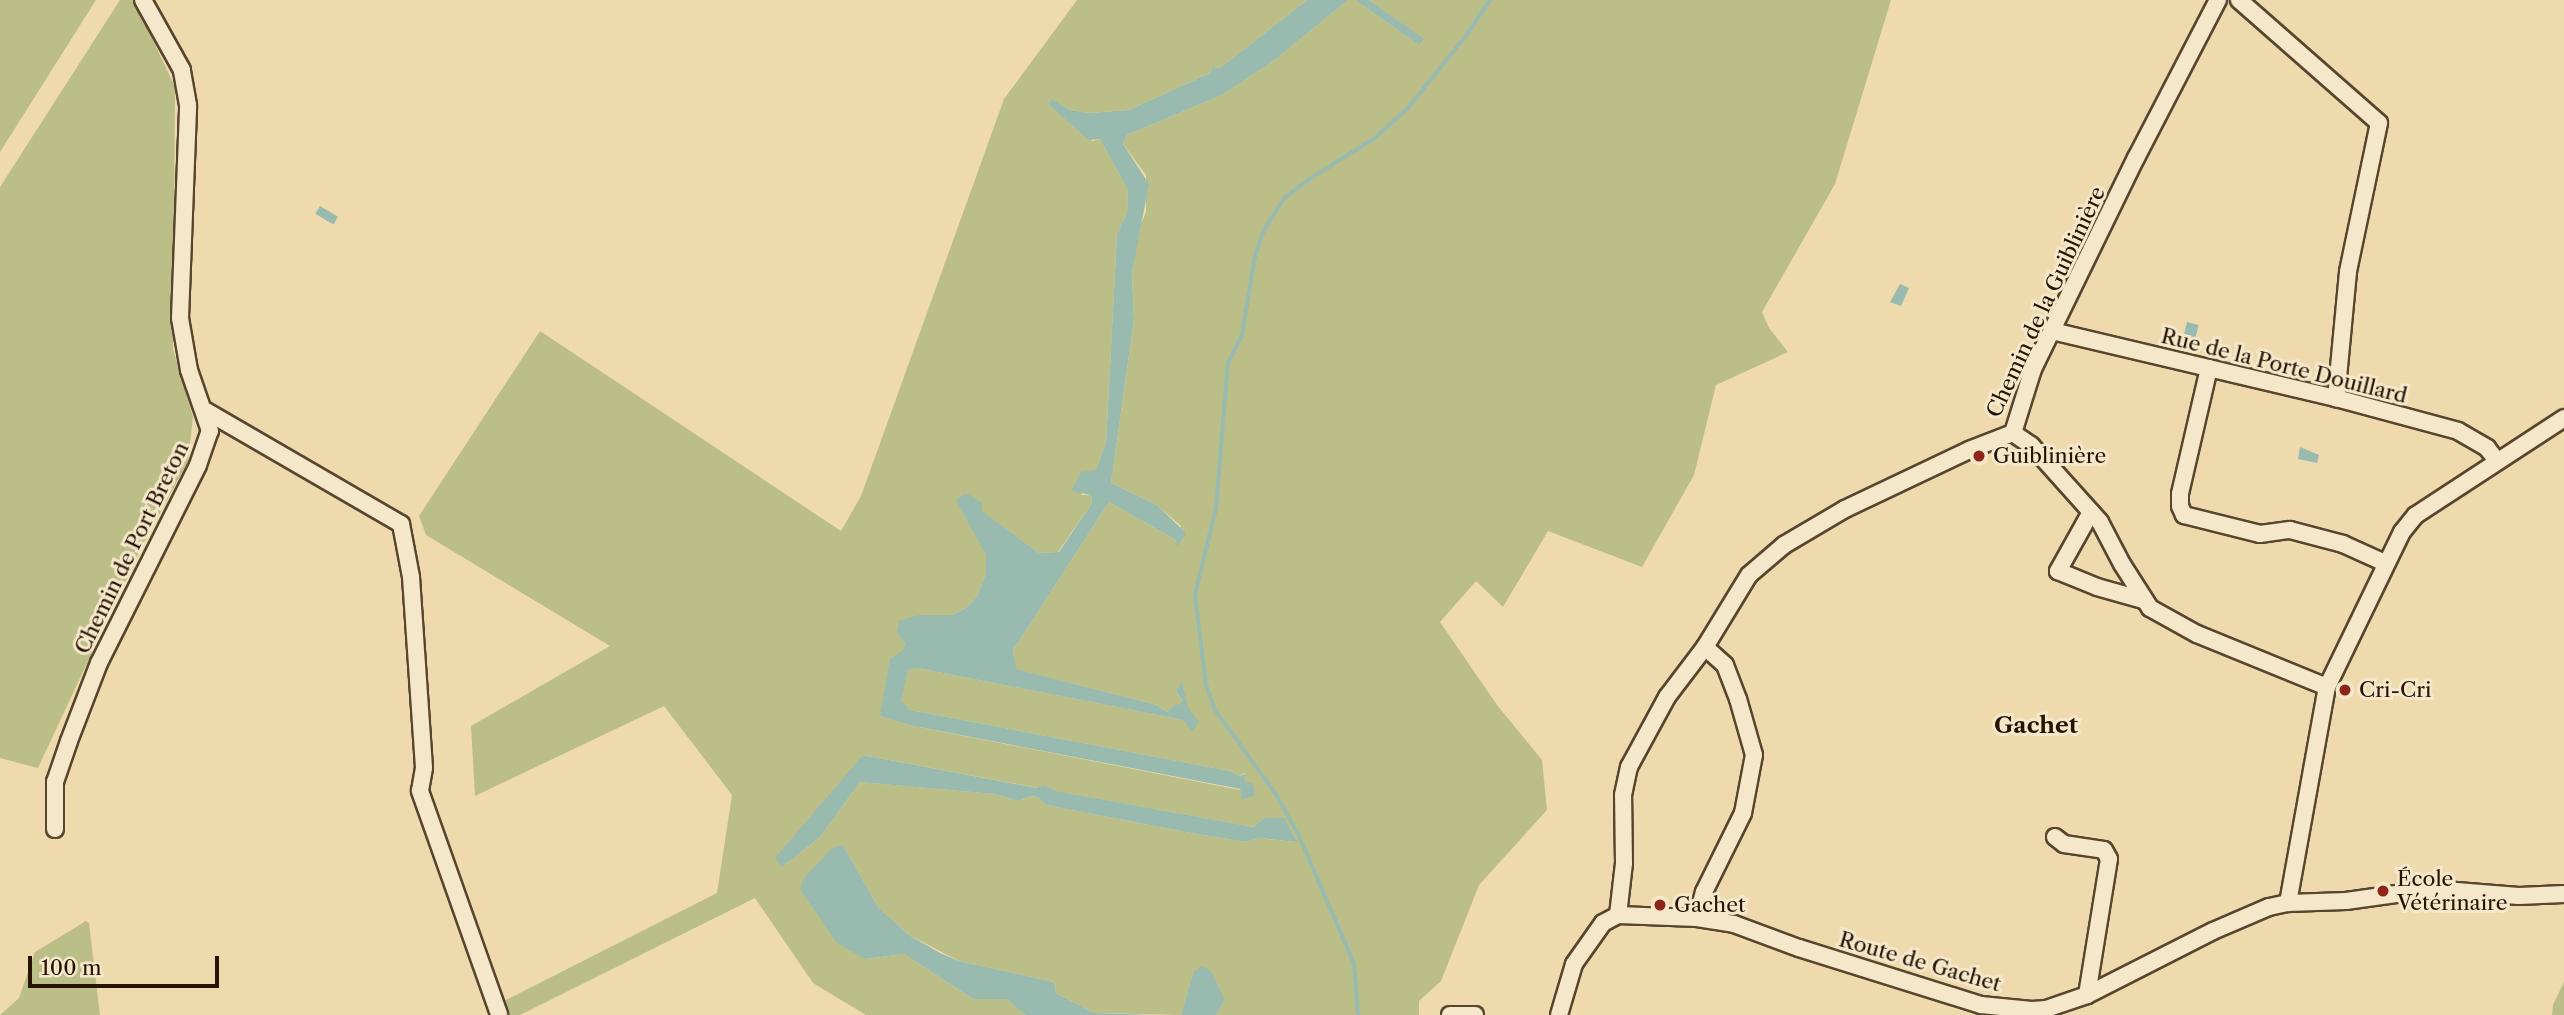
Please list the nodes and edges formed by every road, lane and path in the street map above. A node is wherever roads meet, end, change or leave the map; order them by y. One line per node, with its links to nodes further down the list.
1 (143, 0): 7 (street, Chemin de Port Breton)
2 (2218, 0): 4 (street, Chemin de la Guiblinière)
3 (2239, 0): 6 (street)
4 (2052, 331): 5 (street, Rue de la Porte Douillard); 9 (street, Chemin de la Guiblinière)
5 (2209, 368): 6 (street, Rue de la Porte Douillard); 12 (street)
6 (2336, 398): 10 (street, Rue de la Porte Douillard)
7 (206, 411): 16 (street, Chemin de Port Breton); 23 (street)
8 (2564, 418): 10 (street)
9 (2013, 433): 11 (street); 14 (street, Chemin de la Guiblinière)
10 (2497, 461): 12 (street)
11 (2091, 512): 13 (street); 13 (street)
12 (2385, 563): 15 (street)
13 (2143, 600): 15 (street)
14 (1705, 647): 20 (street, Chemin de la Guiblinière); 21 (street)
15 (2327, 687): 19 (street)
16 (55, 830)
17 (2055, 837): 22 (street)
18 (2564, 894): 19 (street, Route de Gachet)
19 (2288, 903): 22 (street, Route de Gachet)
20 (1618, 915): 21 (street, Route de Gachet); 26 (street)
21 (1697, 918): 22 (street, Route de Gachet)
22 (2087, 995)
23 (499, 1014)
24 (1450, 1015): 25 (street)
25 (1475, 1015)
26 (1559, 1015)

